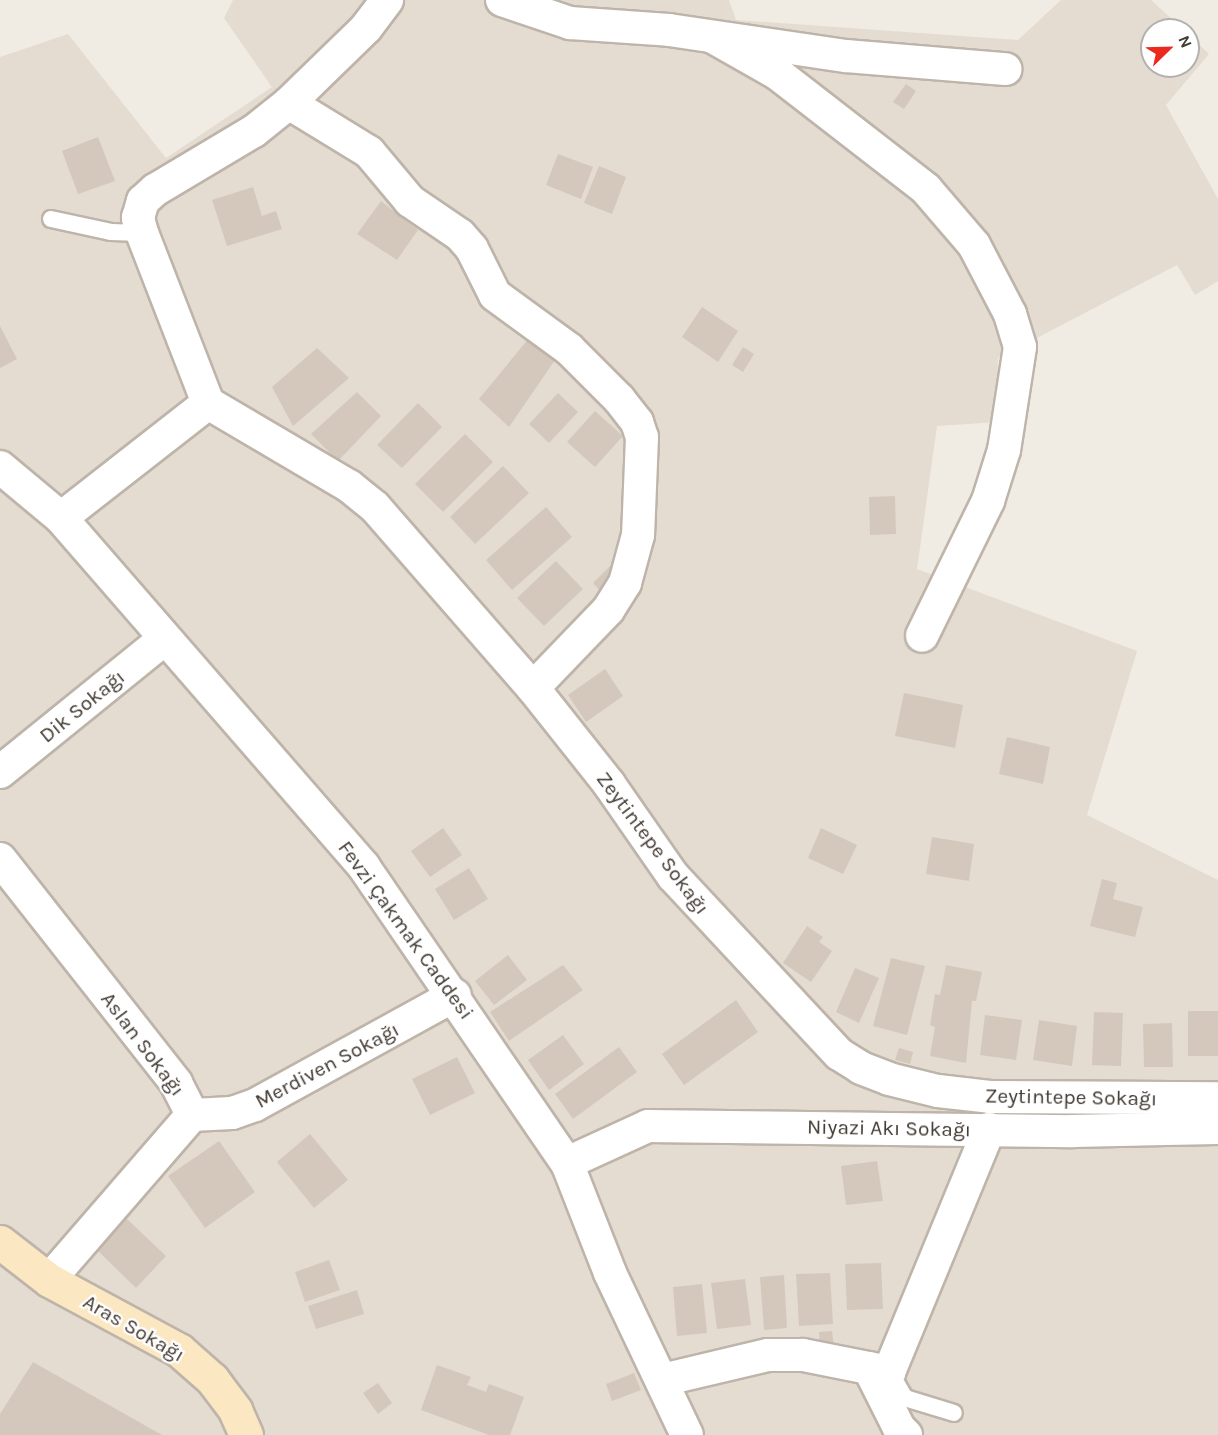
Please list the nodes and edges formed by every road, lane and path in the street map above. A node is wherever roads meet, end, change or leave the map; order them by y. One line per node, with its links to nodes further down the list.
1 (387, 0): 5 (street)
2 (502, 0): 3 (street)
3 (713, 37): 4 (street); 11 (street)
4 (1005, 69)
5 (289, 103): 7 (street); 13 (street)
6 (51, 219): 7 (lane)
7 (142, 233): 8 (street)
8 (208, 403): 10 (street); 13 (street, Zeytintepe Sokağı)
9 (0, 467): 10 (street, Fevzi Çakmak Caddesi)
10 (61, 518): 12 (street, Fevzi Çakmak Caddesi)
11 (922, 636)
12 (164, 639): 14 (street, Dik Sokağı); 16 (street, Fevzi Çakmak Caddesi)
13 (533, 688): 17 (street, Zeytintepe Sokağı)
14 (0, 772)
15 (0, 860): 18 (street, Aslan Sokağı)
16 (455, 995): 18 (street, Merdiven Sokağı); 21 (street, Fevzi Çakmak Caddesi)
17 (1218, 1098)
18 (192, 1115): 23 (street, Aslan Sokağı)
19 (1218, 1128): 20 (street, Niyazi Akı Sokağı)
20 (989, 1129): 21 (street, Niyazi Akı Sokağı); 24 (street)
21 (567, 1163): 25 (street, Fevzi Çakmak Caddesi)
22 (0, 1242): 23 (main road, Aras Sokağı)
23 (49, 1280): 27 (main road, Aras Sokağı)
24 (879, 1370): 25 (street); 26 (lane); 29 (street)
25 (662, 1380): 28 (street, Fevzi Çakmak Caddesi)
26 (954, 1413)
27 (246, 1435)
28 (687, 1435)
29 (906, 1435)

